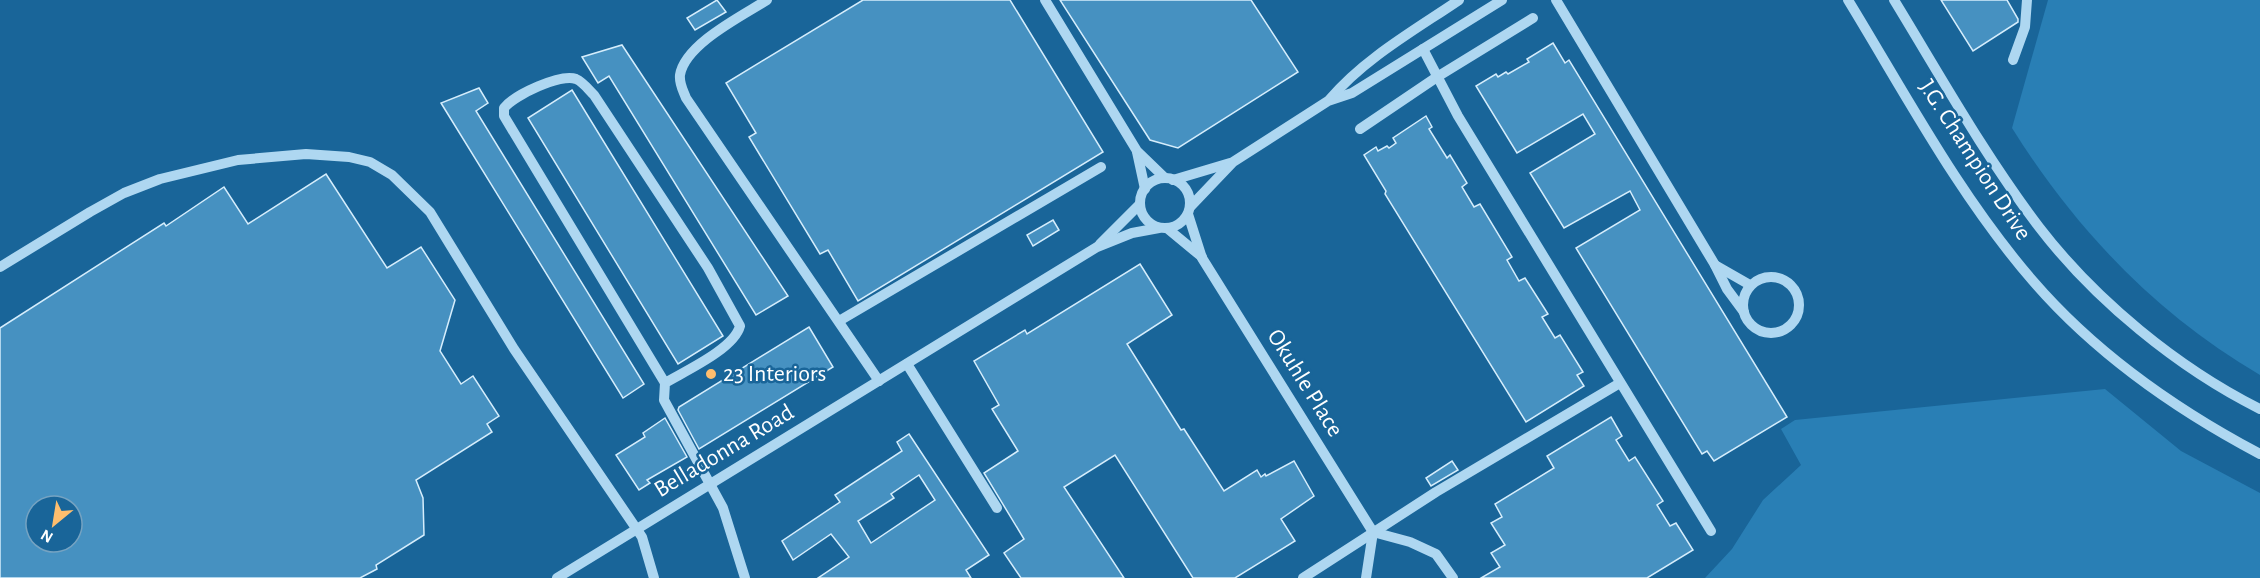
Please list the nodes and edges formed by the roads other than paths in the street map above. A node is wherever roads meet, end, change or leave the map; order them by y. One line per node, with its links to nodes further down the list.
1 (767, 0): 29 (street)
2 (1045, 0): 15 (street)
3 (1459, 0): 13 (street, Belladonna Road)
4 (1502, 0): 10 (street, Belladonna Road)
5 (1556, 0): 25 (street)
6 (1848, 0): 35 (street, J.G. Champion Drive)
7 (1894, 0): 34 (street, J.G. Champion Drive)
8 (2027, 0): 11 (street)
9 (1533, 18): 12 (street)
10 (1423, 49): 12 (street); 13 (street, Belladonna Road)
11 (2013, 60)
12 (1437, 77): 14 (street); 33 (street)
13 (1328, 101): 16 (street, Belladonna Road)
14 (1360, 129)
15 (1137, 151): 18 (street); 19 (street)
16 (1233, 162): 18 (street, Belladonna Road); 21 (street, Belladonna Road)
17 (1101, 167): 29 (street)
18 (1169, 179): 19 (street, Belladonna Road); 21 (street)
19 (1145, 189): 20 (street, Belladonna Road)
20 (1140, 204): 22 (street); 23 (street, Belladonna Road)
21 (1189, 210): 22 (street, Belladonna Road); 24 (street, Okuhle Place)
22 (1164, 228): 23 (street, Belladonna Road); 24 (street, Okuhle Place)
23 (1097, 247): 30 (street, Belladonna Road)
24 (1202, 258): 40 (street, Okuhle Place)
25 (1715, 265): 27 (street); 28 (street)
26 (0, 267): 38 (street)
27 (1750, 285): 28 (street); 28 (street)
28 (1744, 312)
29 (839, 321): 31 (street)
30 (907, 364): 31 (street, Belladonna Road); 37 (street)
31 (879, 381): 36 (street, Belladonna Road)
32 (664, 383): 32 (street); 36 (street)
33 (1620, 383): 39 (street); 40 (street)
34 (2260, 409)
35 (2260, 454)
36 (711, 484): 38 (street, Belladonna Road); 43 (street)
37 (997, 508)
38 (637, 529): 41 (street, Belladonna Road); 42 (street)
39 (1711, 531)
40 (1373, 532): 44 (street); 45 (street); 46 (street)
41 (557, 578)
42 (654, 578)
43 (745, 578)
44 (1303, 578)
45 (1366, 578)
46 (1453, 578)

